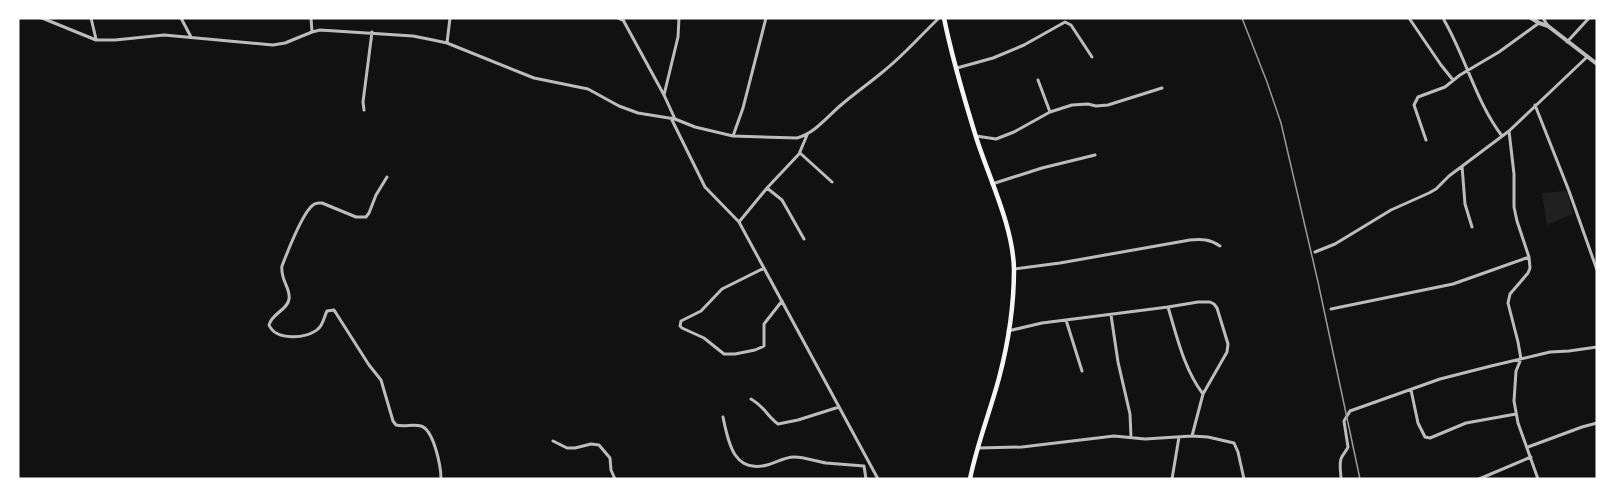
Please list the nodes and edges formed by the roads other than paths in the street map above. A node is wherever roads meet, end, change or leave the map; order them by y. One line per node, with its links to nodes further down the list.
1 (42, 18): 20 (street)
2 (91, 18): 20 (street)
3 (181, 18): 19 (street)
4 (311, 18): 17 (street)
5 (450, 18): 22 (street)
6 (680, 18): 31 (street)
7 (766, 18): 38 (street)
8 (941, 18): 26 (main road); 37 (street)
9 (1409, 18): 29 (street)
10 (1531, 18): 15 (street)
11 (1543, 18): 16 (street)
12 (1589, 18): 21 (street)
13 (622, 19): 31 (street)
14 (1444, 20): 27 (street)
15 (1539, 23): 16 (street); 27 (street)
16 (1548, 26): 21 (street)
17 (312, 32): 18 (street); 19 (street)
18 (372, 32): 22 (street); 33 (street)
19 (191, 37): 20 (street)
20 (96, 40)
21 (1567, 42): 24 (street)
22 (447, 43): 35 (street)
23 (1092, 57): 26 (street)
24 (1587, 57): 25 (street); 32 (street)
25 (1597, 64)
26 (957, 68): 39 (main road)
27 (1468, 71): 29 (street); 40 (street)
28 (1038, 80): 34 (street)
29 (1454, 80): 41 (street)
30 (1162, 88): 34 (street)
31 (664, 95): 35 (street)
32 (1535, 105): 36 (street); 57 (street)
33 (364, 110)
34 (1050, 112): 39 (street)
35 (673, 119): 38 (street); 49 (street)
36 (1509, 131): 40 (street); 54 (street)
37 (807, 135): 38 (street); 42 (street)
38 (733, 136)
39 (976, 136): 47 (main road)
40 (1502, 136): 44 (street)
41 (1426, 140)
42 (800, 153): 46 (street); 48 (street)
43 (1095, 155): 47 (street)
44 (1462, 166): 50 (street); 53 (street)
45 (387, 177): 83 (street)
46 (832, 182)
47 (992, 184): 56 (main road)
48 (767, 188): 49 (street); 51 (street)
49 (740, 222): 55 (street)
50 (1472, 227)
51 (804, 239)
52 (1221, 246): 56 (street)
53 (1315, 252)
54 (1529, 256): 60 (street); 65 (street)
55 (764, 268): 58 (street); 58 (street)
56 (1014, 269): 63 (main road)
57 (1597, 270)
58 (783, 301): 70 (street)
59 (1168, 307): 61 (street); 68 (street); 68 (street)
60 (1331, 309)
61 (1111, 315): 62 (street); 75 (street)
62 (1066, 320): 63 (street); 66 (street)
63 (1008, 331): 78 (main road)
64 (1597, 346): 65 (street)
65 (1521, 359): 67 (street); 71 (street)
66 (1082, 371)
67 (1411, 390): 71 (street); 90 (street)
68 (1203, 394): 74 (street)
69 (751, 399): 70 (street)
70 (839, 407): 81 (street)
71 (1516, 414): 79 (street)
72 (723, 417): 82 (street)
73 (1597, 423): 79 (street)
74 (1192, 436): 76 (street); 89 (street)
75 (1131, 437): 76 (street); 78 (street)
76 (1179, 437): 88 (street)
77 (552, 441): 84 (street)
78 (977, 448): 87 (main road)
79 (1527, 448): 80 (street)
80 (1531, 457): 91 (street); 92 (street)
81 (867, 460): 82 (street); 86 (street)
82 (864, 466): 85 (street)
83 (441, 479)
84 (615, 479)
85 (866, 479)
86 (878, 479)
87 (970, 479)
88 (1172, 479)
89 (1245, 479)
90 (1341, 479)
91 (1479, 479)
92 (1538, 479)

